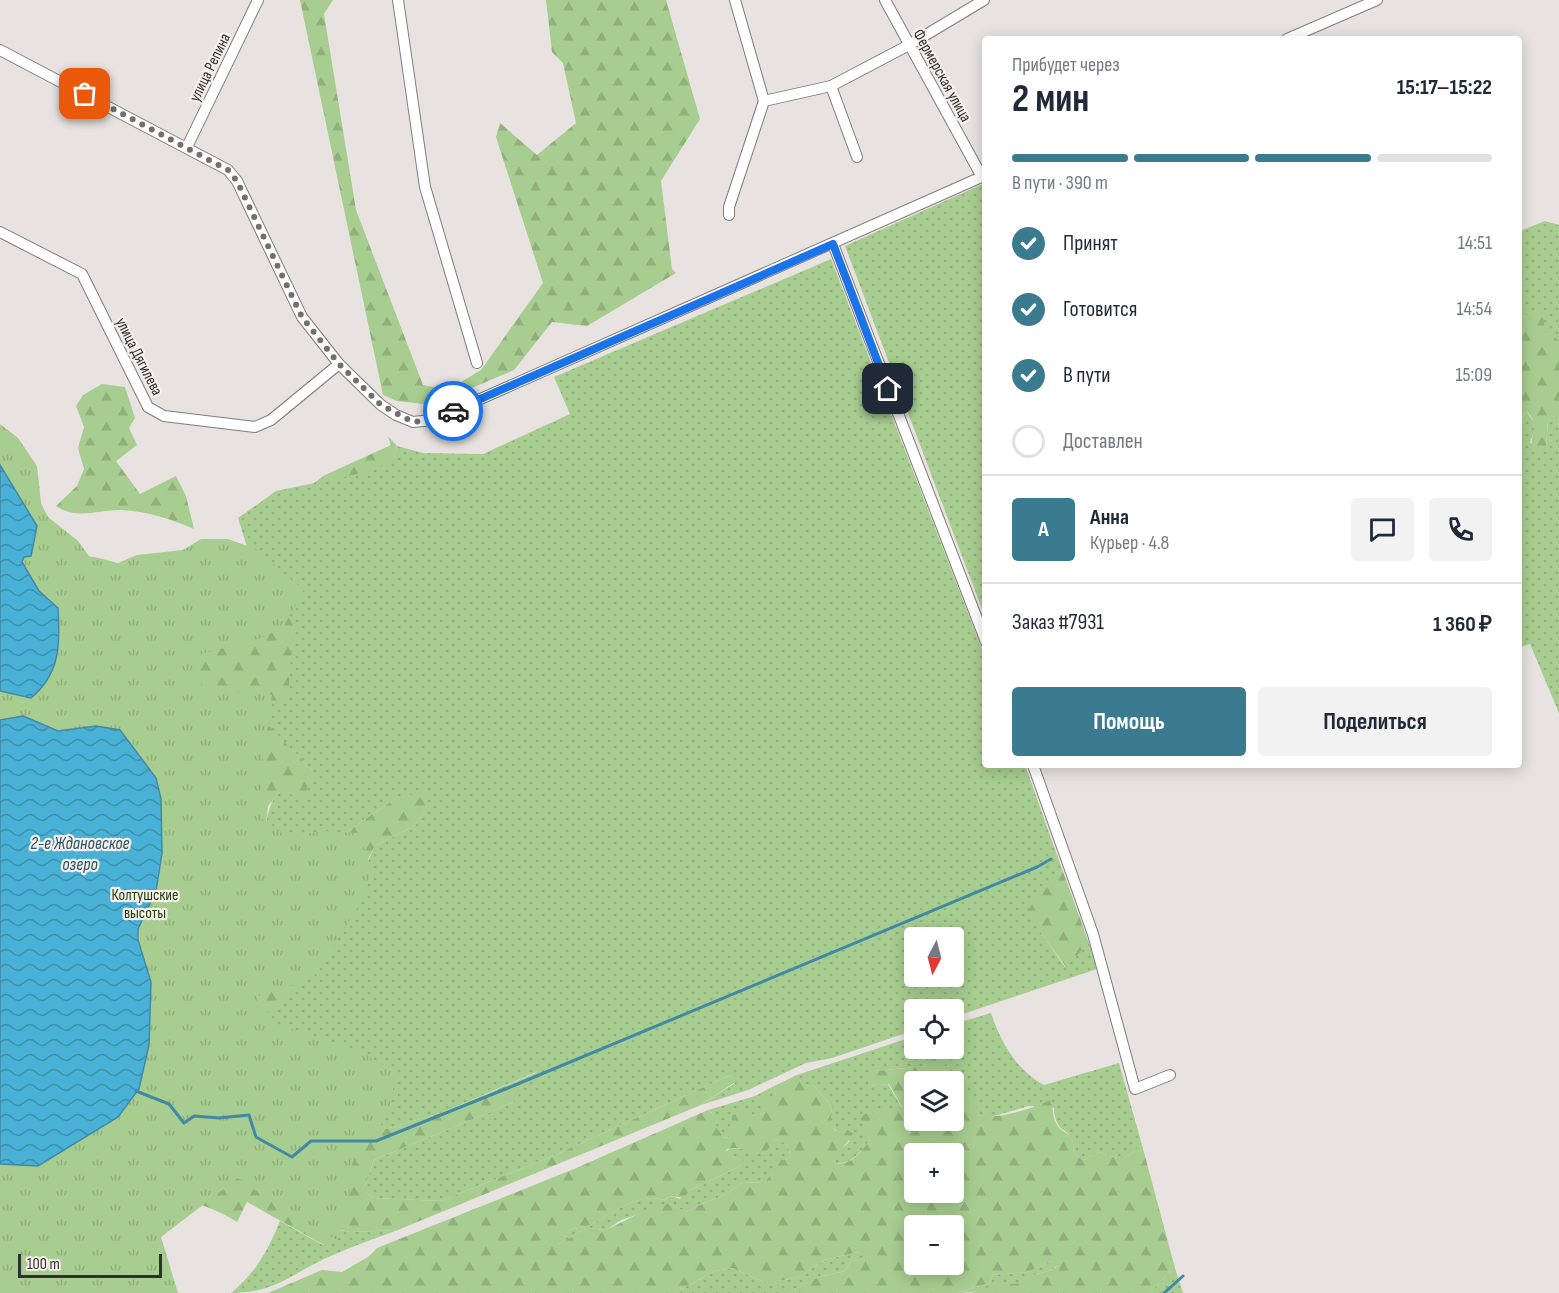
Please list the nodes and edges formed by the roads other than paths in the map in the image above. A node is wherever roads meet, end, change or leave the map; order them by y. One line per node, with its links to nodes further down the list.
1 (258, 0): 12 (street, улица Репина)
2 (398, 0): 19 (street)
3 (735, 0): 11 (street)
4 (885, 0): 8 (street, Фермерская улица)
5 (984, 0): 8 (street)
6 (1377, 0): 7 (street)
7 (1294, 36)
8 (909, 45): 10 (street); 14 (street, Фермерская улица)
9 (0, 50): 12 (street)
10 (831, 86): 11 (street); 13 (street)
11 (764, 101): 16 (street)
12 (187, 147): 20 (street)
13 (857, 158)
14 (982, 173)
15 (982, 177): 18 (street)
16 (729, 215)
17 (0, 232): 20 (street, улица Дягилева)
18 (833, 244): 20 (street); 21 (street)
19 (477, 363)
20 (339, 364)
21 (982, 632)
22 (1034, 768): 23 (street)
23 (1170, 1075)

